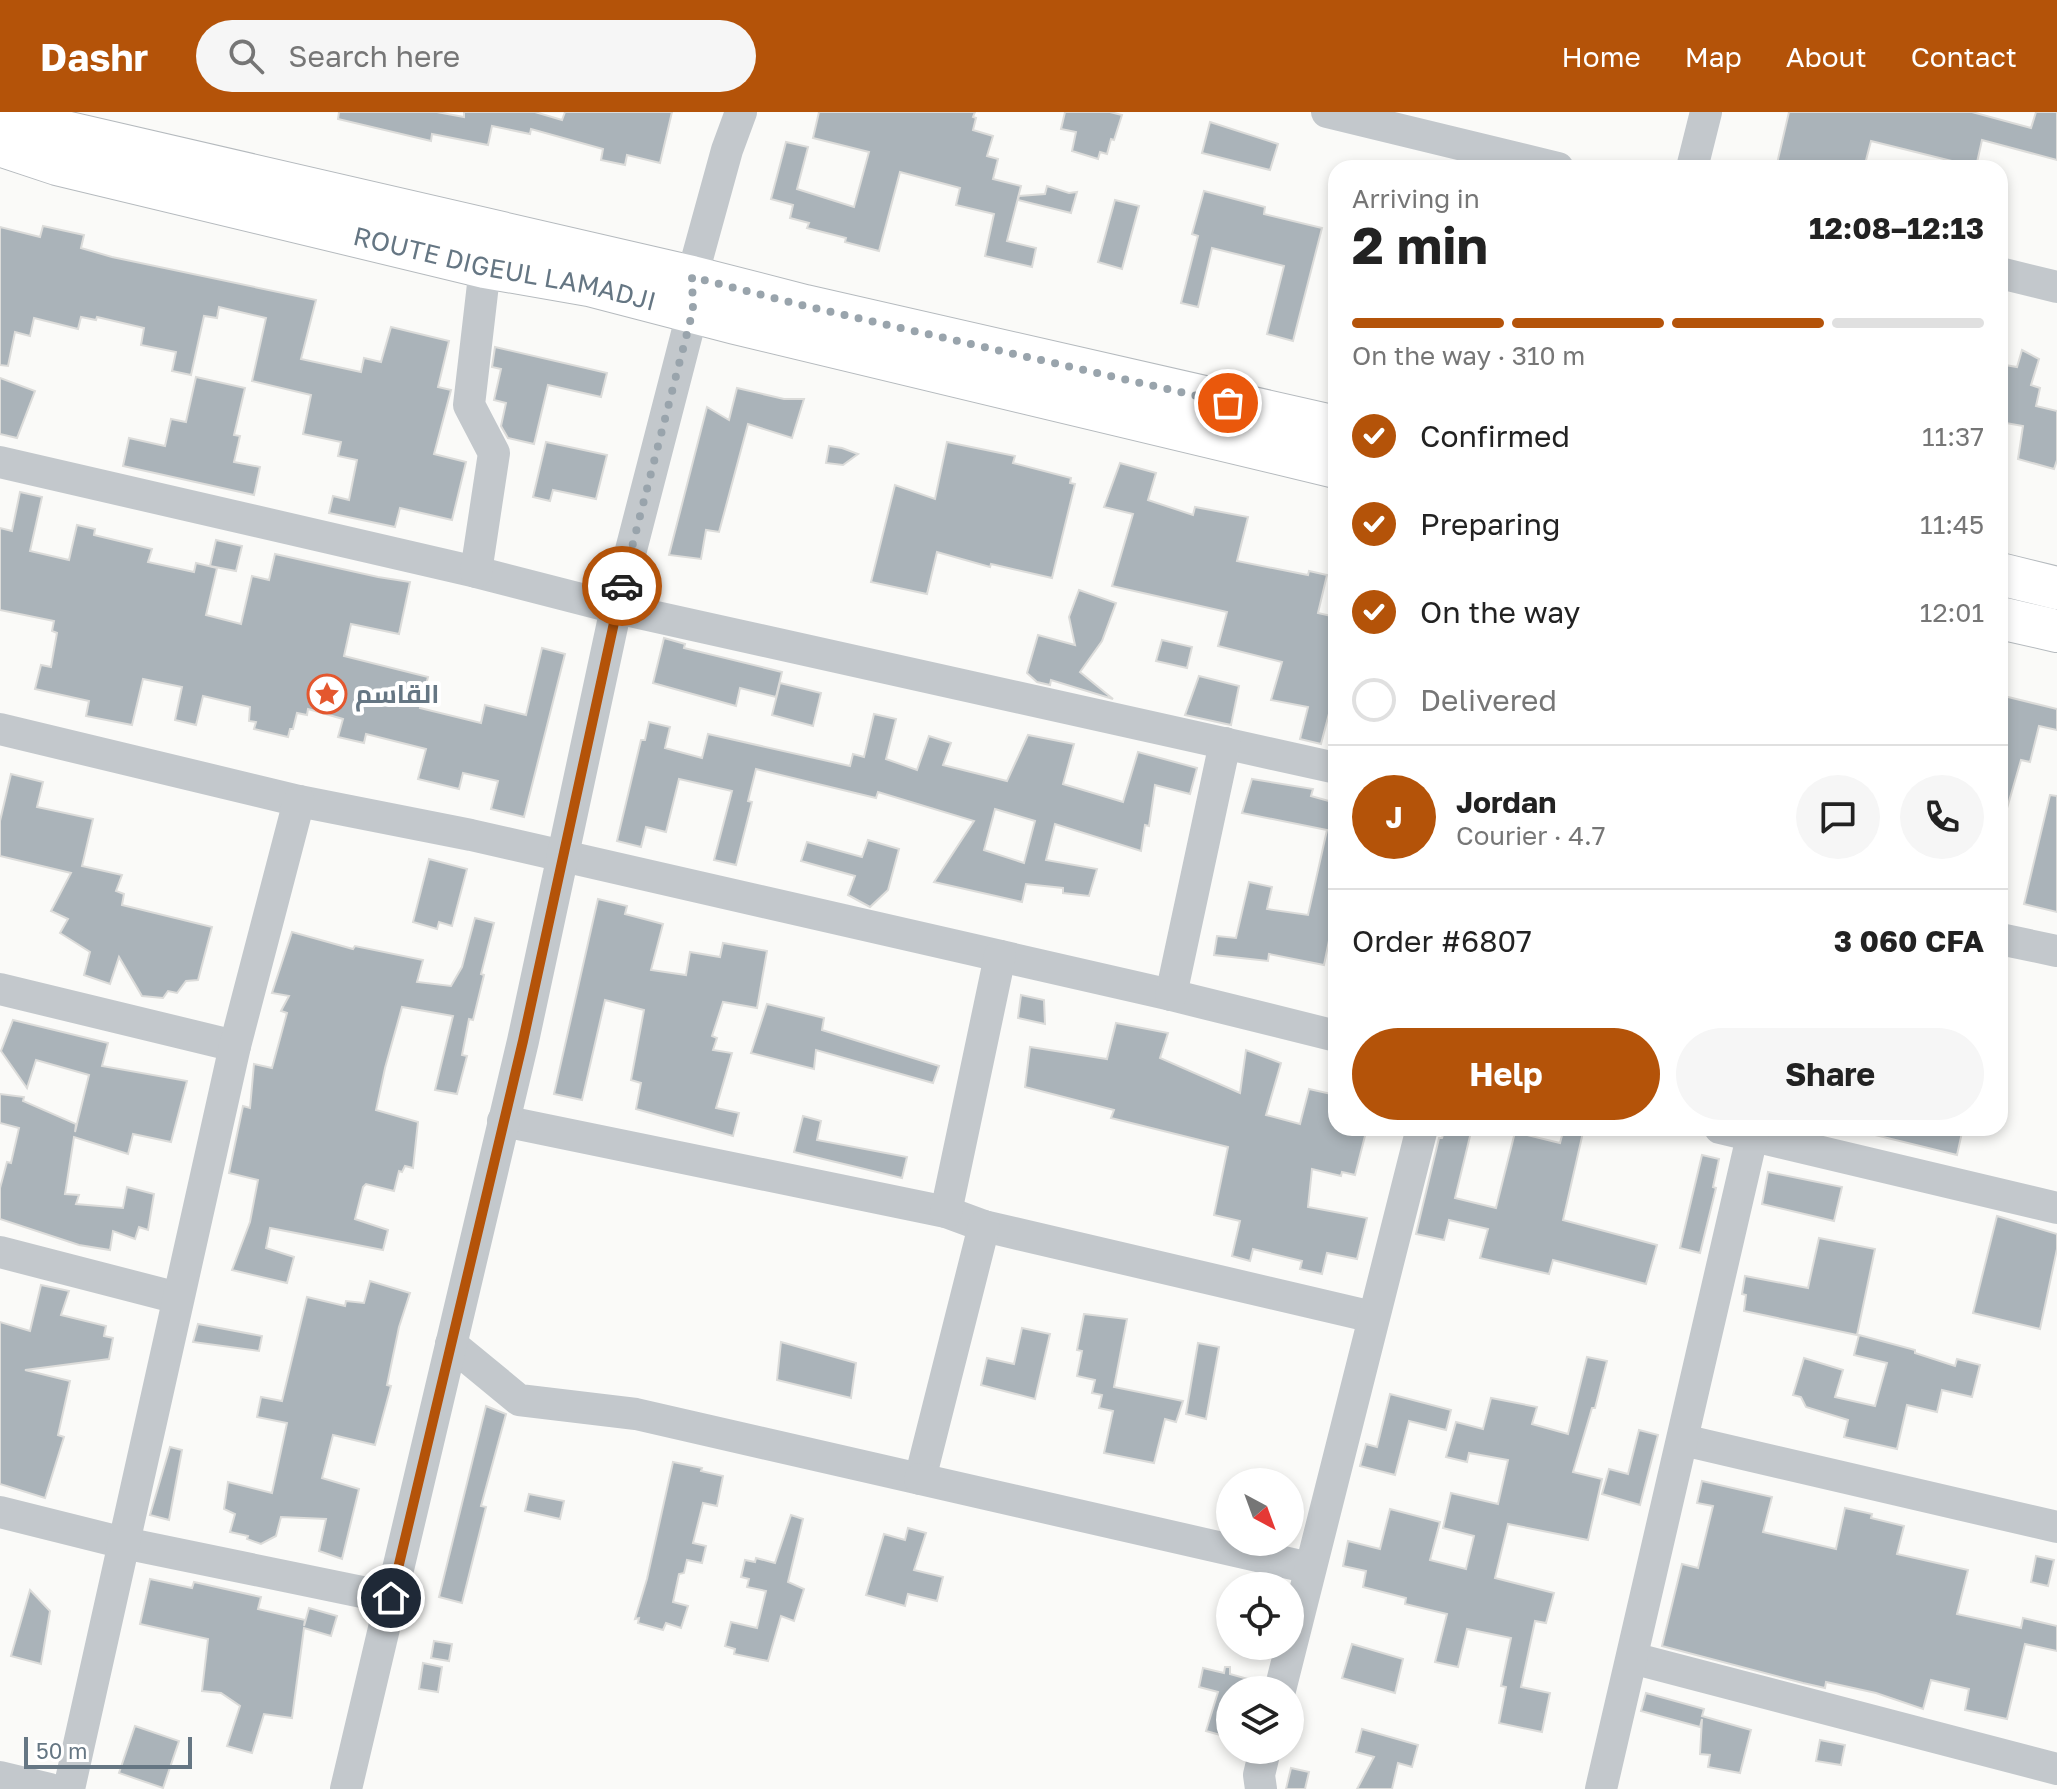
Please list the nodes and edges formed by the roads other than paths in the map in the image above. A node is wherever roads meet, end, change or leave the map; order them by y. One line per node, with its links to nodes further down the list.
1 (741, 112): 11 (street)
2 (1327, 112): 6 (street)
3 (1706, 112): 7 (street)
4 (0, 117): 11 (main road, ROUTE DIGEUL LAMADJI)
5 (0, 145): 8 (main road, ROUTE DIGEUL LAMADJI)
6 (1525, 160)
7 (1694, 160)
8 (485, 267): 11 (main road, ROUTE DIGEUL LAMADJI); 15 (street)
9 (2008, 275): 10 (street)
10 (2057, 287)
11 (693, 294): 12 (main road, ROUTE DIGEUL LAMADJI); 14 (main road, ROUTE DIGEUL LAMADJI); 18 (street)
12 (1328, 425)
13 (0, 462): 15 (street)
14 (1328, 465)
15 (476, 572): 18 (street)
16 (2008, 576): 17 (main road)
17 (2057, 588)
18 (616, 608): 22 (street); 25 (street)
19 (2008, 620): 20 (main road)
20 (2057, 631)
21 (0, 729): 24 (street)
22 (1225, 743): 23 (street); 30 (street)
23 (1328, 766)
24 (299, 801): 25 (street); 32 (street)
25 (563, 857): 28 (street); 33 (street)
26 (2008, 941): 27 (street)
27 (2057, 951)
28 (1000, 956): 30 (street); 38 (street)
29 (0, 989): 32 (street)
30 (1171, 995): 31 (street)
31 (1328, 1034)
32 (235, 1046): 41 (street)
33 (503, 1121): 38 (street); 43 (street)
34 (1420, 1136): 42 (street)
35 (1752, 1136): 44 (street)
36 (1769, 1136): 37 (street)
37 (2057, 1208)
38 (946, 1212): 39 (street)
39 (984, 1226): 42 (street); 45 (street)
40 (0, 1252): 41 (street)
41 (178, 1298): 48 (street)
42 (1373, 1317): 49 (street)
43 (451, 1344): 45 (street); 50 (street)
44 (1683, 1440): 47 (street); 51 (street)
45 (920, 1479): 49 (street)
46 (0, 1512): 48 (street)
47 (2057, 1527)
48 (124, 1543): 50 (street); 57 (street)
49 (1310, 1568): 52 (street)
50 (391, 1598): 58 (street)
51 (1632, 1658): 54 (street); 60 (street)
52 (1283, 1676)
53 (1262, 1764): 59 (street)
54 (2057, 1769)
55 (0, 1777): 56 (street)
56 (50, 1789)
57 (69, 1789)
58 (346, 1789)
59 (1261, 1789)
60 (1601, 1789)

